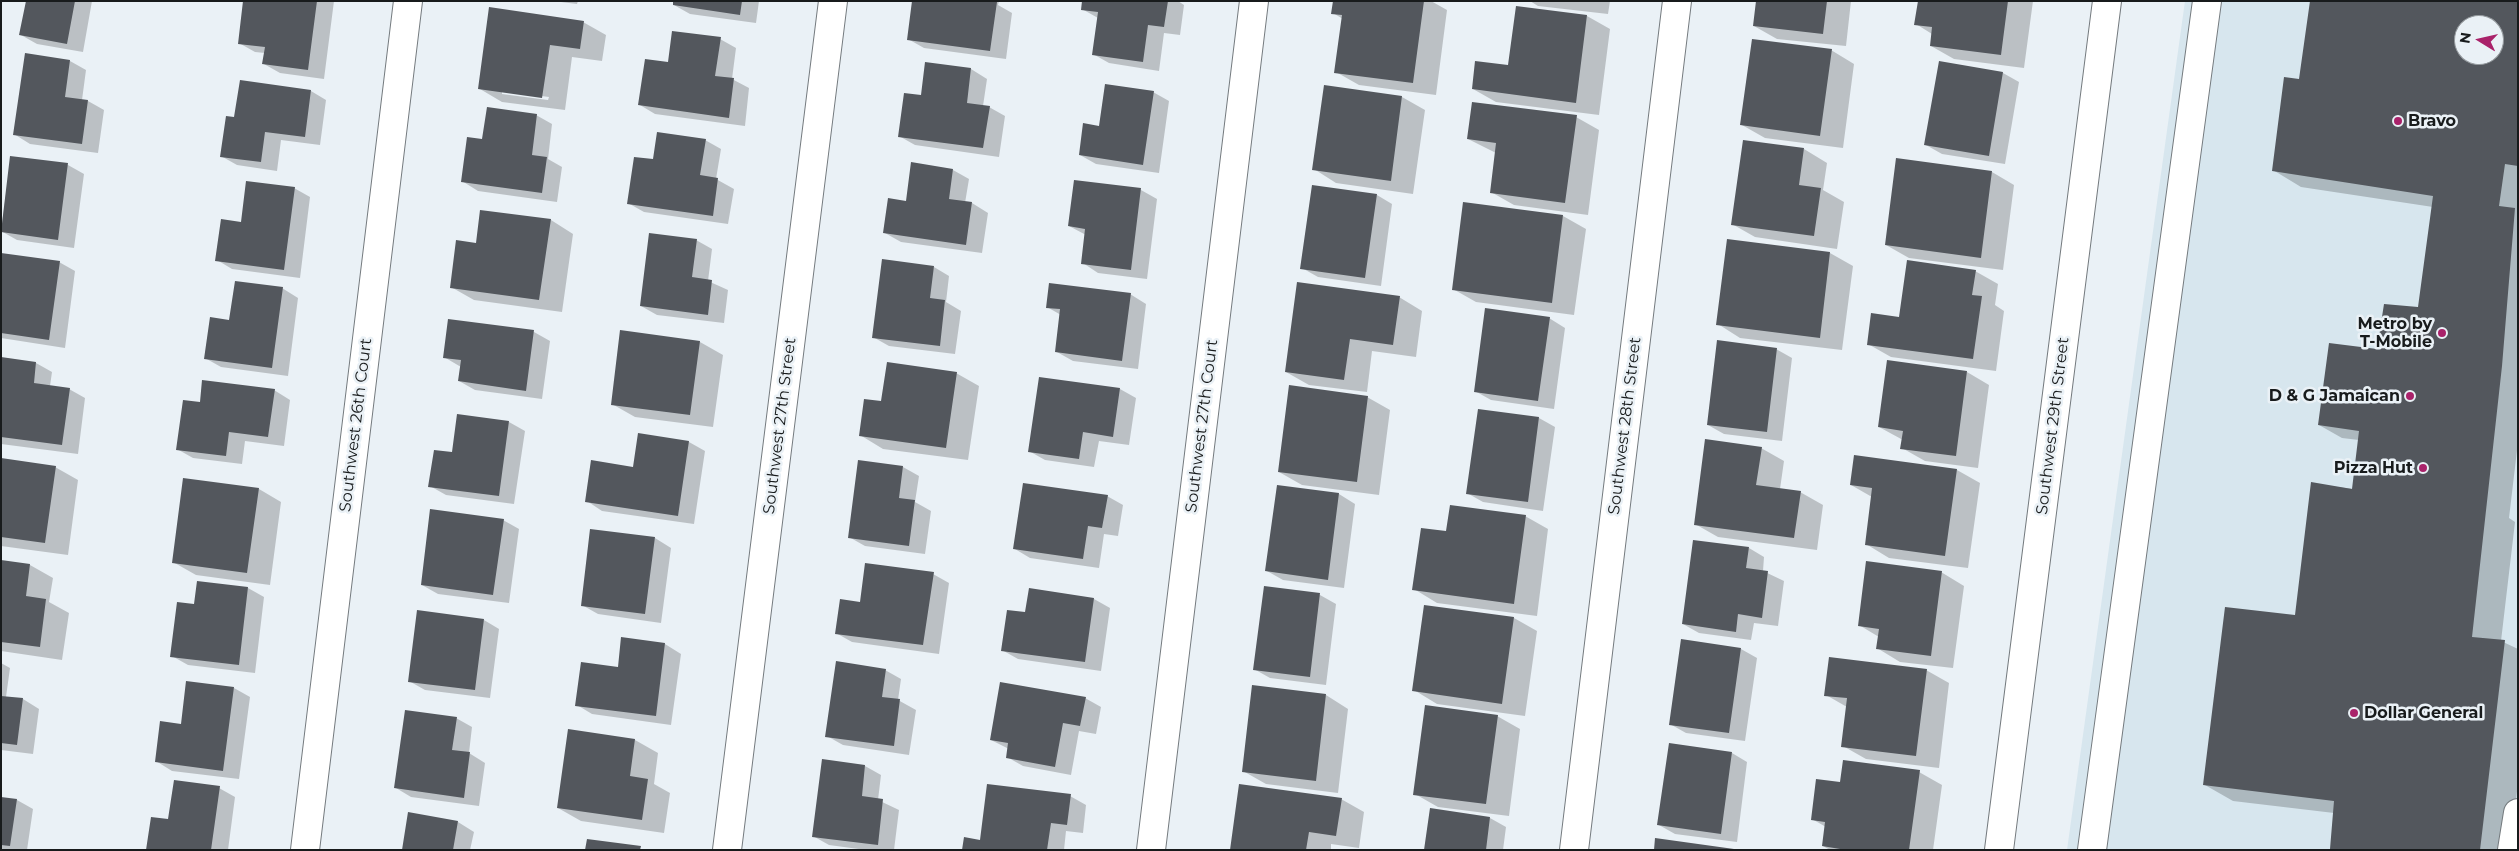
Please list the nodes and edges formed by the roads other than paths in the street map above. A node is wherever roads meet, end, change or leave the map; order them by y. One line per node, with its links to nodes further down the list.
1 (408, 1): 8 (street, Southwest 26th Court)
2 (833, 1): 9 (street, Southwest 27th Street)
3 (1254, 1): 10 (street, Southwest 27th Court)
4 (1677, 1): 11 (street, Southwest 28th Street)
5 (2107, 1): 12 (street, Southwest 29th Street)
6 (2207, 1): 13 (street)
7 (2518, 813): 14 (street)
8 (305, 850)
9 (727, 850)
10 (1151, 850)
11 (1574, 850)
12 (1999, 850)
13 (2092, 850)
14 (2512, 850)

